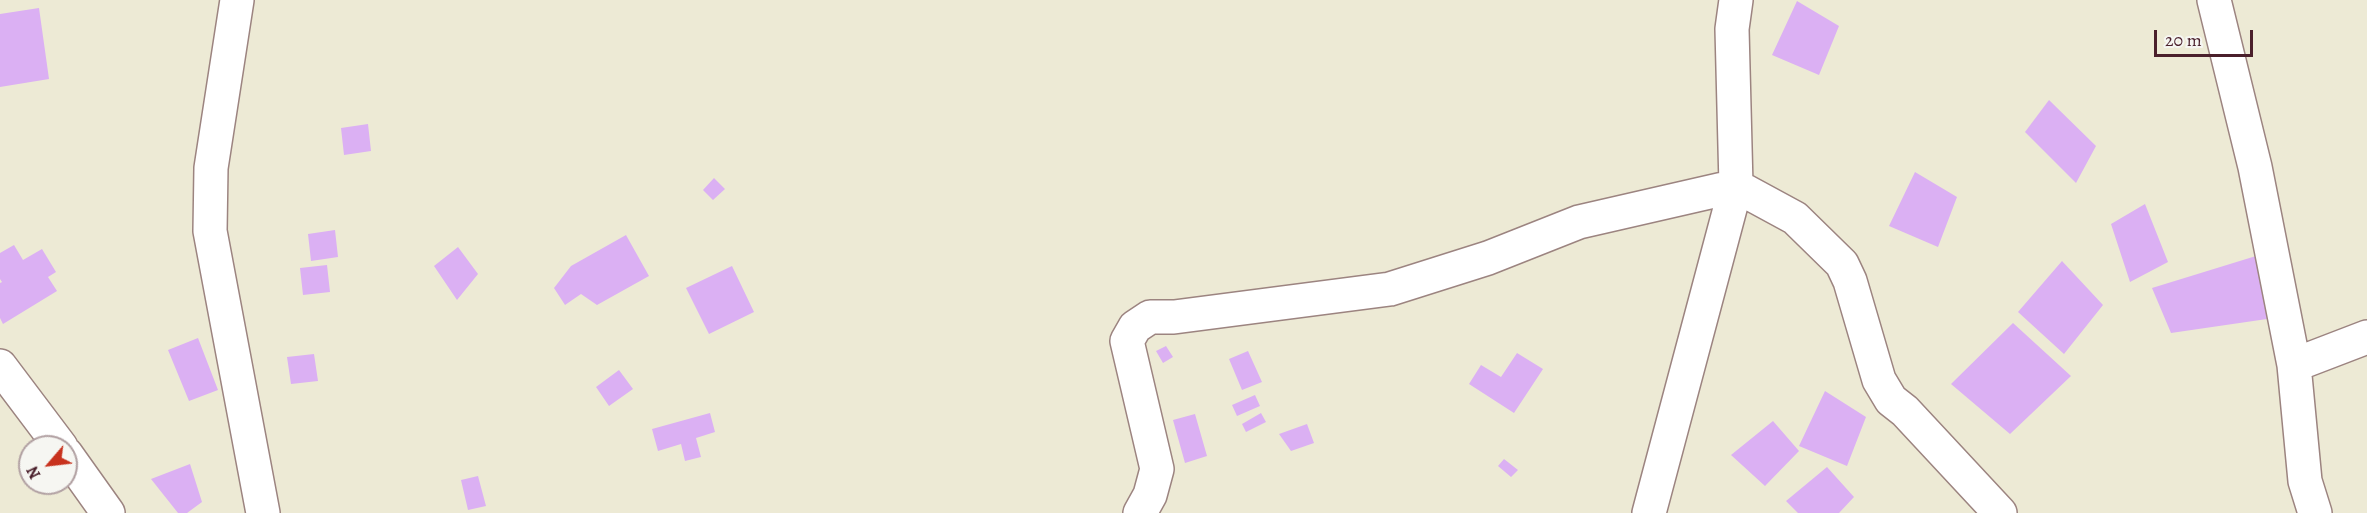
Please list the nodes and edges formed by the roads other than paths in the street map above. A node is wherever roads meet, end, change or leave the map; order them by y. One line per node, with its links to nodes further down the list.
1 (237, 0): 11 (street)
2 (1736, 0): 4 (street)
3 (2214, 0): 6 (street)
4 (1736, 186): 12 (street); 13 (street); 14 (street)
5 (2367, 338): 6 (street)
6 (2294, 365): 15 (street)
7 (0, 366): 8 (street)
8 (52, 435)
9 (78, 470): 10 (street)
10 (108, 513)
11 (263, 513)
12 (1140, 513)
13 (1649, 513)
14 (2000, 513)
15 (2314, 513)

